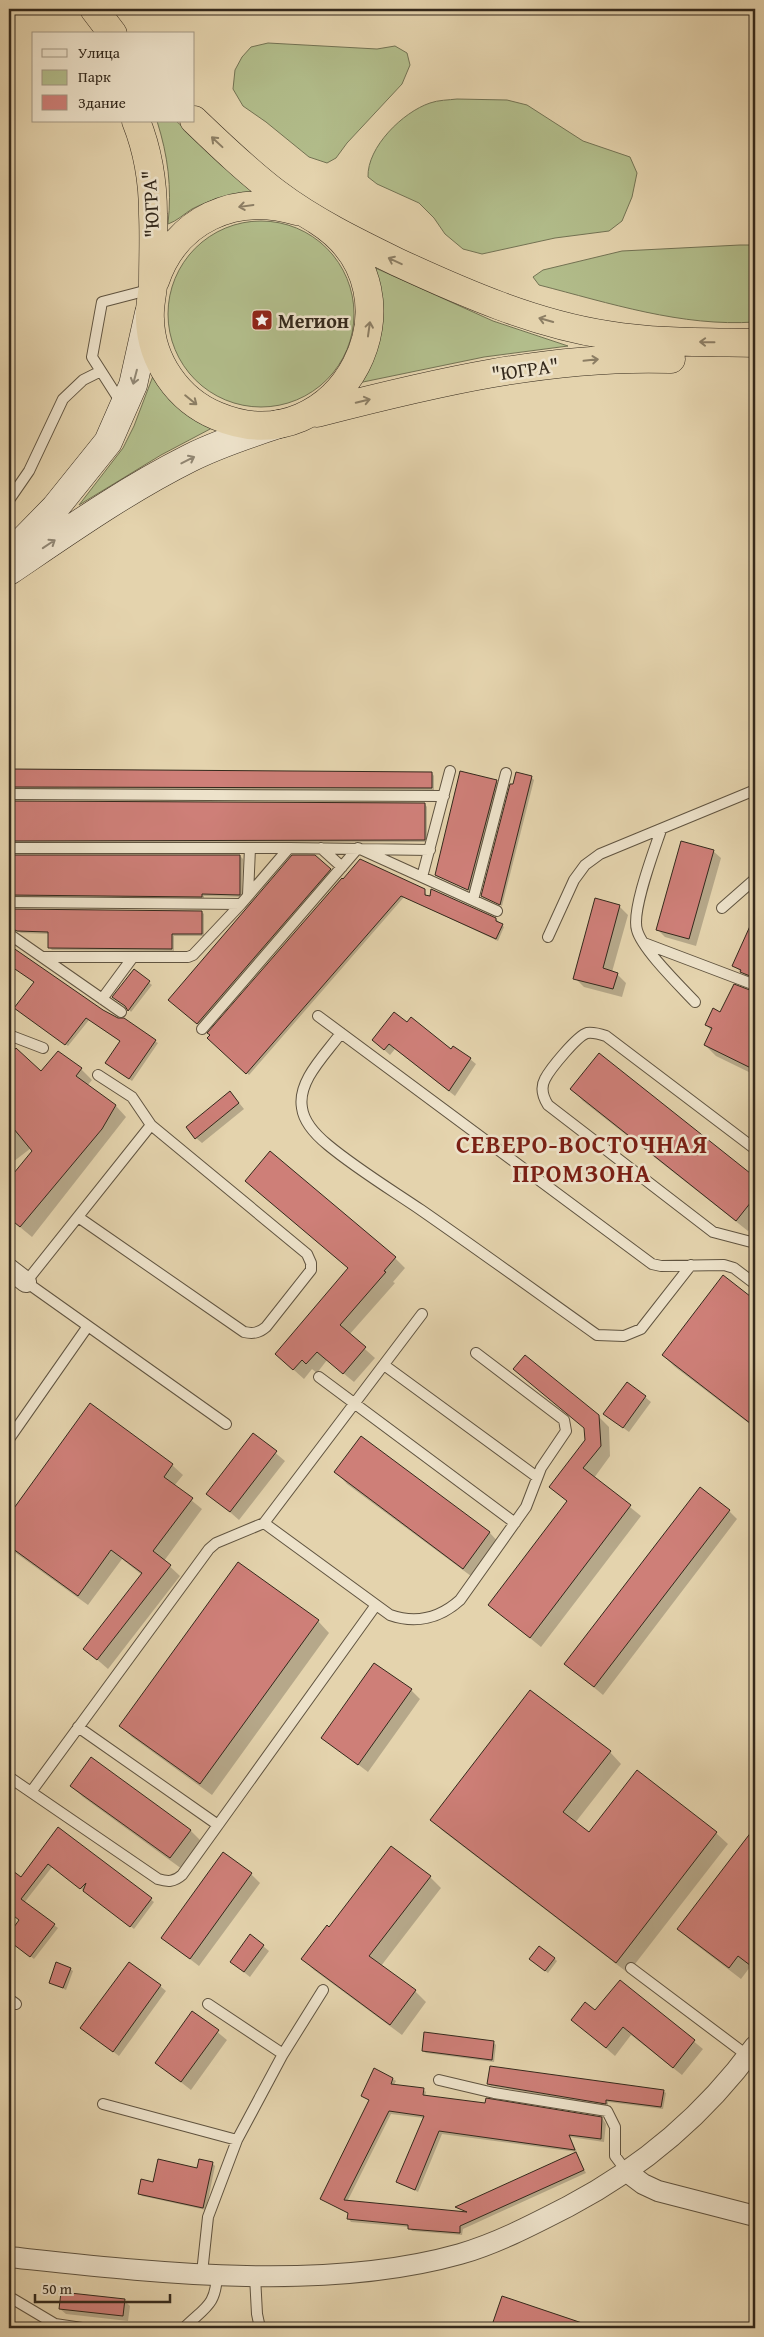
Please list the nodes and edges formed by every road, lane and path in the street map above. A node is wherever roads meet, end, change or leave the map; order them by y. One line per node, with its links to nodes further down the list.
1 (80, 9): 3 (highway)
2 (94, 9): 4 (highway)
3 (93, 32)
4 (112, 32)
5 (195, 121): 7 (highway, "ЮГРА", one-way to 5)
6 (136, 122): 8 (highway, "ЮГРА")
7 (314, 219): 8 (highway, "ЮГРА", one-way to 8); 9 (highway, "ЮГРА", one-way to 7); 13 (highway, "ЮГРА", one-way to 7)
8 (151, 300): 11 (lane); 12 (main road, one-way to 12); 13 (highway, "ЮГРА", one-way to 13)
9 (755, 343)
10 (755, 362): 13 (highway, "ЮГРА", one-way to 10)
11 (101, 371): 12 (lane); 14 (lane)
12 (124, 408): 15 (main road)
13 (295, 419): 16 (main road, one-way to 13)
14 (9, 500)
15 (9, 556)
16 (9, 571)
17 (450, 771): 21 (lane)
18 (506, 773): 33 (lane)
19 (755, 790): 22 (lane)
20 (9, 794): 21 (lane)
21 (444, 796): 28 (lane)
22 (661, 830): 39 (lane); 40 (lane)
23 (9, 848): 24 (lane)
24 (250, 848): 25 (lane); 32 (lane)
25 (289, 848): 26 (lane); 32 (lane)
26 (320, 848): 27 (lane); 29 (lane)
27 (358, 848): 28 (lane); 29 (lane); 30 (lane)
28 (430, 850): 30 (lane)
29 (342, 866): 48 (lane)
30 (422, 877): 33 (lane)
31 (755, 879): 36 (lane)
32 (248, 895): 35 (lane)
33 (473, 900): 37 (lane)
34 (9, 902): 35 (lane)
35 (241, 904): 42 (lane)
36 (722, 908)
37 (497, 911)
38 (9, 934): 41 (lane)
39 (548, 937)
40 (642, 942): 43 (lane); 45 (lane)
41 (42, 957): 42 (lane); 44 (lane)
42 (133, 957): 44 (lane)
43 (755, 985)
44 (102, 999): 46 (lane)
45 (695, 1002)
46 (121, 1012)
47 (318, 1016): 49 (lane)
48 (202, 1029)
49 (341, 1033): 57 (lane); 57 (lane)
50 (9, 1035): 51 (lane)
51 (43, 1048)
52 (98, 1075): 53 (lane)
53 (151, 1125): 55 (lane); 55 (lane)
54 (755, 1149): 56 (lane)
55 (78, 1217): 59 (lane)
56 (755, 1243)
57 (692, 1265): 60 (lane)
58 (9, 1269): 59 (street)
59 (26, 1282): 62 (lane)
60 (755, 1284)
61 (422, 1314): 64 (lane)
62 (88, 1326): 67 (lane); 68 (lane)
63 (476, 1353): 69 (lane)
64 (384, 1365): 66 (lane); 69 (lane)
65 (319, 1377): 66 (lane)
66 (355, 1403): 70 (lane); 71 (lane)
67 (226, 1424)
68 (9, 1439)
69 (537, 1477): 71 (lane)
70 (264, 1523): 72 (lane); 73 (lane)
71 (515, 1523): 72 (lane)
72 (376, 1605): 76 (lane)
73 (78, 1727): 75 (lane); 76 (lane)
74 (9, 1777): 75 (lane)
75 (31, 1792): 76 (lane)
76 (218, 1825)
77 (631, 1968): 80 (lane)
78 (323, 1990): 81 (lane)
79 (208, 2004): 81 (lane)
80 (751, 2051): 85 (street)
81 (283, 2054): 84 (lane)
82 (440, 2080): 85 (lane)
83 (103, 2104): 84 (lane)
84 (237, 2140): 88 (lane)
85 (628, 2172): 86 (street); 89 (street)
86 (755, 2216)
87 (9, 2257): 88 (street)
88 (209, 2274): 89 (street); 92 (lane)
89 (255, 2276): 93 (lane)
90 (13, 2299): 91 (lane)
91 (82, 2328)
92 (184, 2328)
93 (260, 2328)

